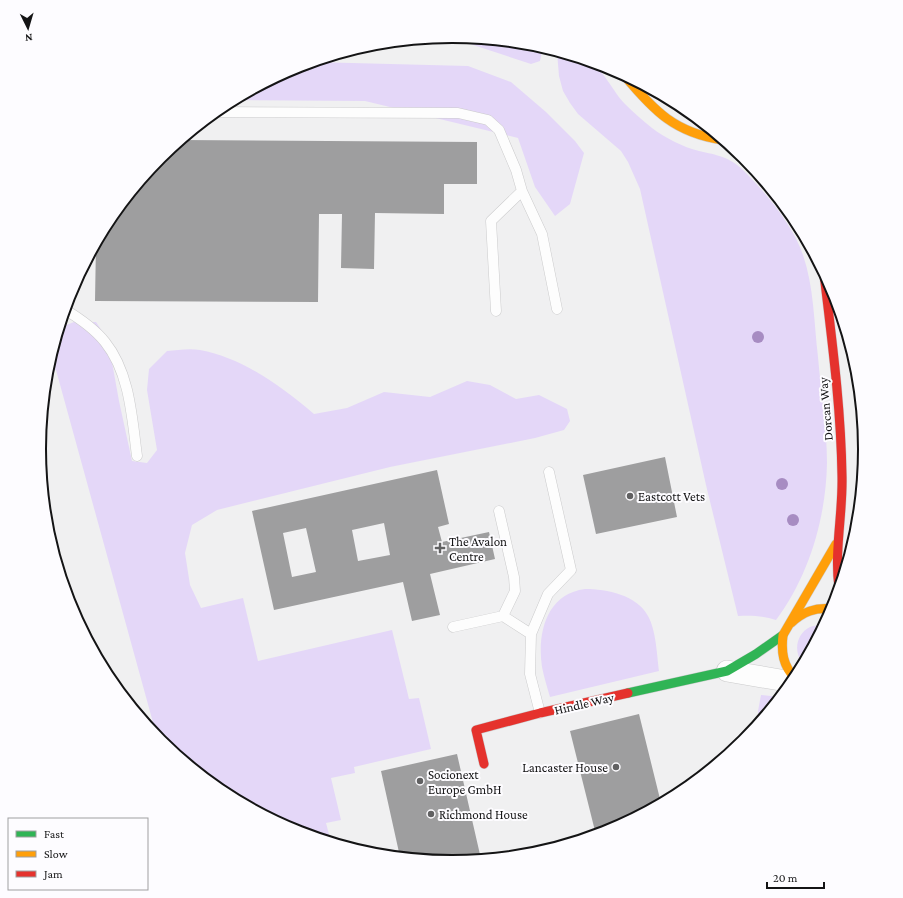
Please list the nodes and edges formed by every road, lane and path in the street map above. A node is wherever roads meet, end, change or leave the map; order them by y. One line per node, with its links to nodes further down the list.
1 (633, 86): 3 (main road)
2 (225, 112): 4 (lane)
3 (714, 139)
4 (522, 191): 6 (lane); 7 (lane)
5 (826, 291): 12 (main road, Dorcan Way)
6 (557, 309)
7 (496, 311)
8 (69, 312): 9 (lane)
9 (137, 456)
10 (549, 472): 18 (lane)
11 (499, 512): 15 (lane)
12 (838, 541): 13 (main road, Dorcan Way); 16 (main road, Dorcan Way)
13 (837, 577)
14 (825, 608): 16 (main road, Dorcan Way)
15 (503, 616): 17 (lane); 18 (lane)
16 (788, 625): 19 (main road, Dorcan Way)
17 (453, 627)
18 (531, 634): 23 (lane)
19 (783, 635): 20 (main road, Hindle Way); 21 (main road, Dorcan Way)
20 (727, 671): 22 (street, Hindle Way); 23 (main road, Hindle Way)
21 (791, 673)
22 (785, 681)
23 (540, 713): 24 (main road, Hindle Way)
24 (484, 764)

